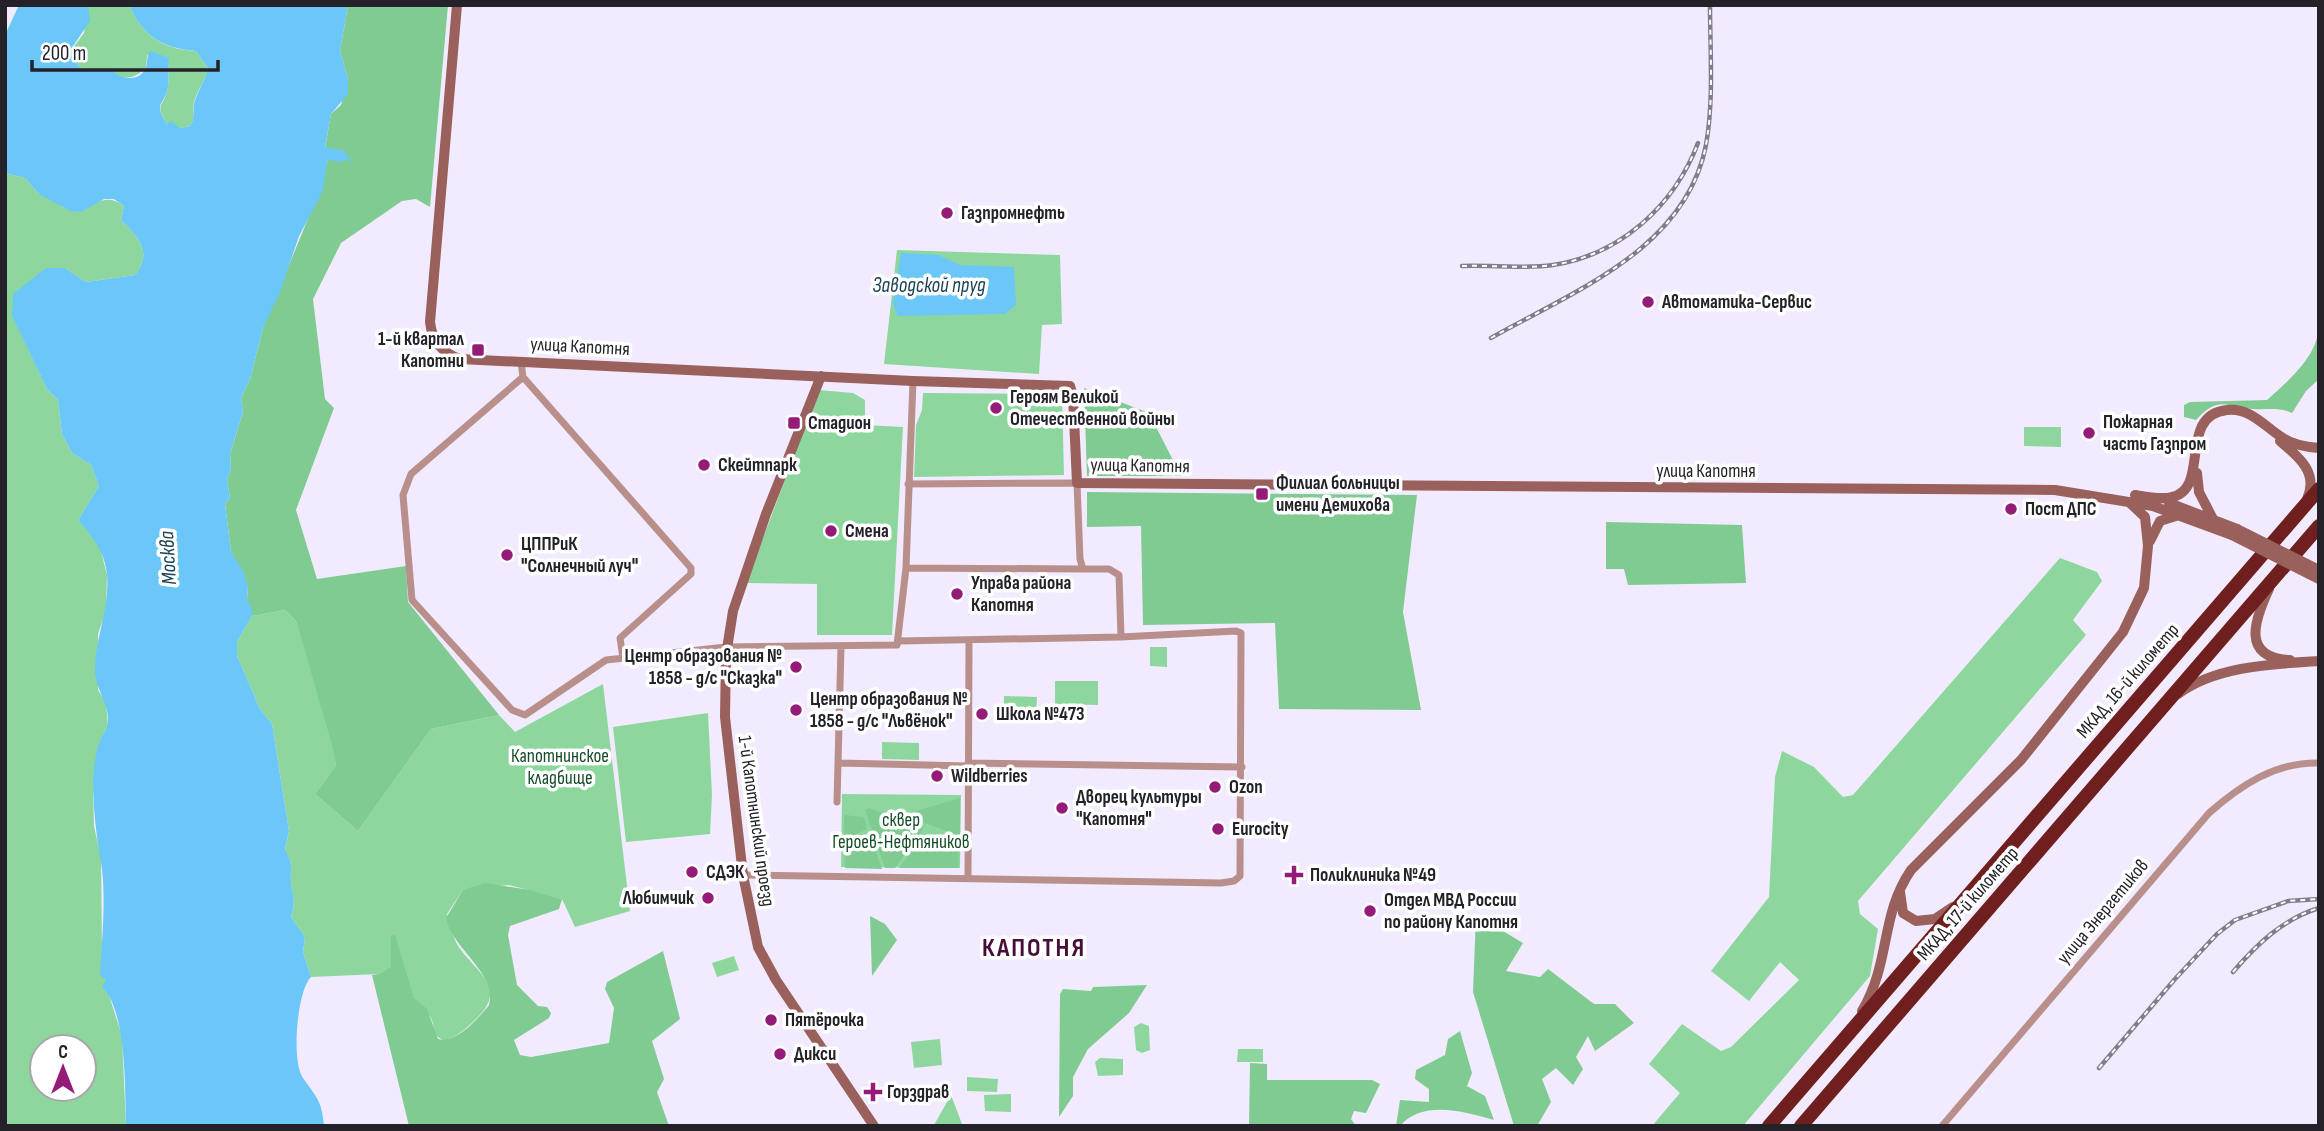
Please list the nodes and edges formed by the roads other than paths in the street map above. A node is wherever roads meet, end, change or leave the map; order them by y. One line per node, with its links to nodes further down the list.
1 (457, 5): 2 (main road, улица Капотня)
2 (521, 362): 3 (main road, улица Капотня); 4 (street)
3 (821, 376): 5 (main road, улица Капотня); 27 (main road, 1-й Капотнинский проезд)
4 (523, 377): 29 (street); 29 (street)
5 (913, 382): 7 (main road, улица Капотня); 8 (street)
6 (2319, 448): 11 (main road)
7 (1077, 483): 8 (street); 10 (main road, улица Капотня); 20 (street)
8 (908, 484): 19 (street)
9 (2319, 489): 13 (highway, МКАД, 16-й километр)
10 (2069, 491): 11 (main road); 12 (main road)
11 (2153, 498): 15 (main road)
12 (2124, 499): 14 (main road); 18 (main road)
13 (2303, 508): 15 (main road); 40 (highway, МКАД, 16-й километр)
14 (2185, 515): 17 (main road); 18 (main road)
15 (2213, 519): 17 (main road)
16 (2319, 529): 22 (highway)
17 (2235, 532): 21 (main road, bridge); 23 (main road, bridge)
18 (2148, 546): 39 (main road)
19 (905, 568): 20 (street); 25 (street)
20 (1083, 569): 24 (street)
21 (2319, 570)
22 (2274, 578): 30 (main road); 31 (highway)
23 (2319, 579)
24 (1121, 637): 26 (street); 35 (street)
25 (899, 641): 26 (street); 28 (street)
26 (969, 641): 34 (street)
27 (726, 646): 28 (street); 29 (street); 37 (main road, 1-й Капотнинский проезд)
28 (841, 647): 32 (street)
29 (624, 658)
30 (2319, 659): 31 (main road)
31 (2162, 707): 44 (highway, МКАД, 17-й километр)
32 (839, 763): 34 (street); 36 (street)
33 (2319, 763): 45 (street, улица Энергетиков)
34 (968, 764): 35 (street); 38 (street)
35 (1242, 767): 38 (street)
36 (837, 802)
37 (743, 875): 38 (street); 42 (main road, 1-й Капотнинский проезд)
38 (968, 878)
39 (1903, 881): 40 (main road); 41 (main road)
40 (1967, 897): 41 (highway, МКАД, 17-й километр)
41 (1849, 1033): 43 (highway, МКАД, 17-й километр)
42 (874, 1126)
43 (1769, 1126)
44 (1801, 1126)
45 (1942, 1126)

